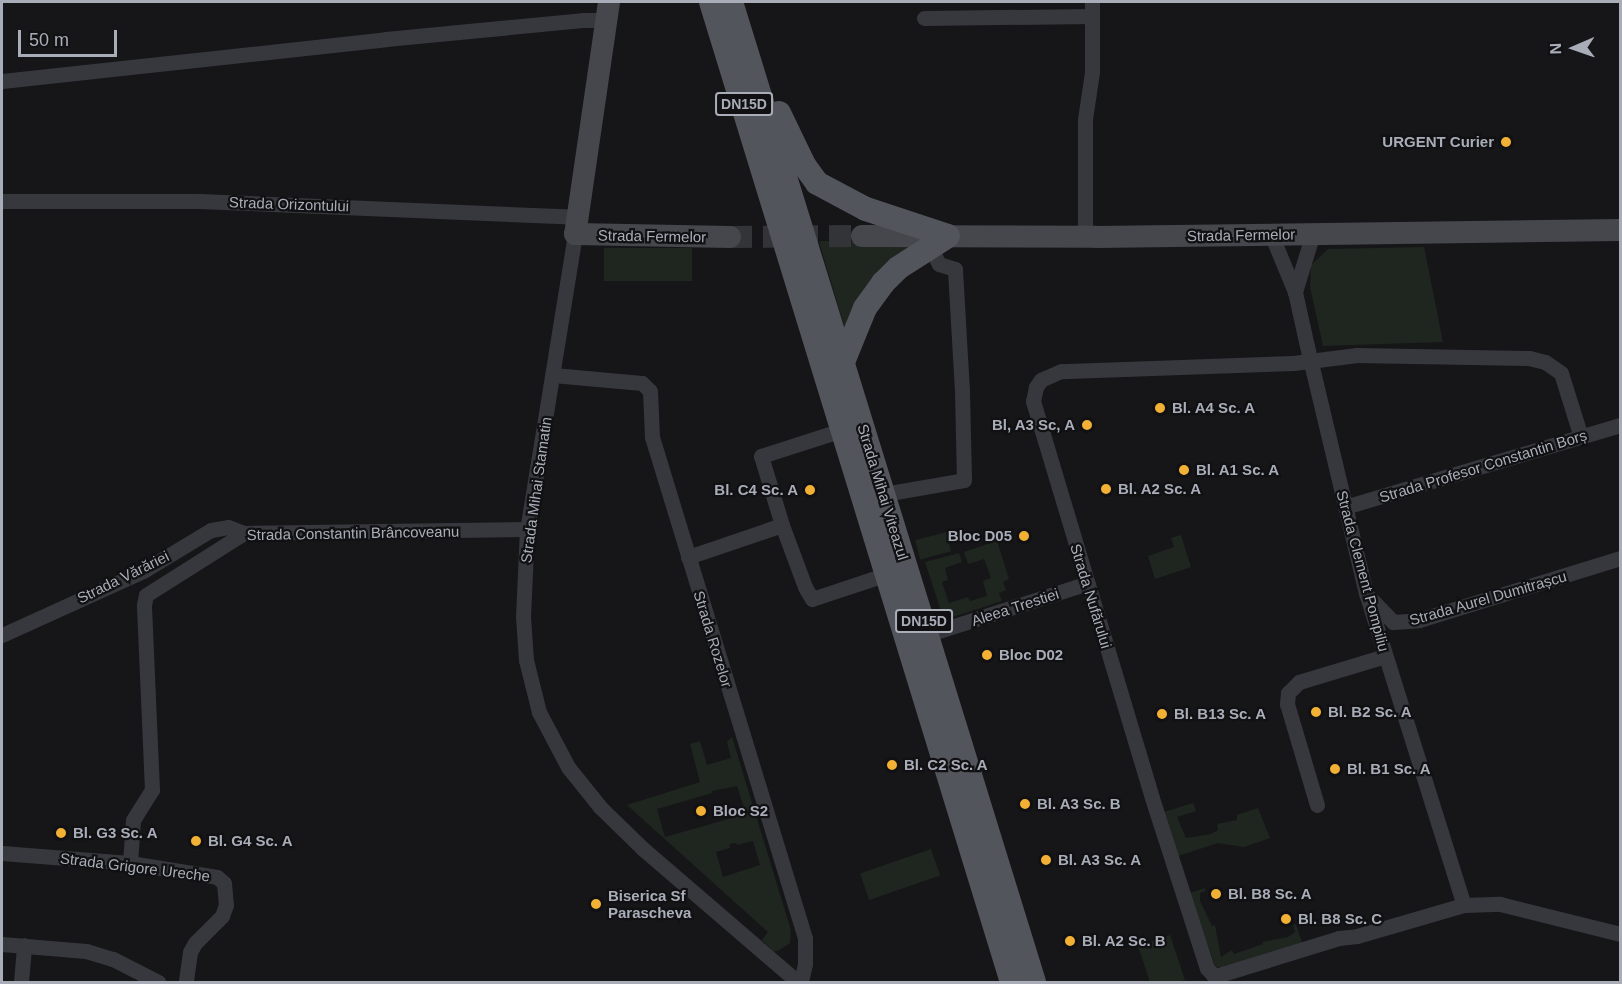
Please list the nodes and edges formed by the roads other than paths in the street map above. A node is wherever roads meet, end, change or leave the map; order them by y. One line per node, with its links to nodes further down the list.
1 (711, 2): 22 (main road, Strada Mihai Viteazul / DN15D)
2 (731, 2): 6 (main road, Strada Mihai Viteazul / DN15D)
3 (1092, 9): 5 (street); 15 (street)
4 (608, 11): 7 (street); 9 (street, Strada Mihai Stamatin)
5 (924, 18)
6 (744, 44): 16 (main road); 19 (main road, Strada Mihai Viteazul / DN15D)
7 (2, 81)
8 (2, 201): 9 (street, Strada Orizontului)
9 (576, 226): 14 (street, Strada Fermelor); 20 (street, Strada Mihai Stamatin)
10 (1620, 230): 11 (street, Strada Fermelor)
11 (1313, 233): 12 (street, Strada Fermelor); 17 (street, Strada Clement Pompiliu)
12 (1271, 234): 15 (street, Strada Fermelor); 17 (street)
13 (862, 236): 16 (street, Strada Fermelor)
14 (729, 237)
15 (1085, 237): 16 (street, Strada Fermelor)
16 (939, 242): 19 (main road); 25 (street)
17 (1295, 292): 18 (street, Strada Clement Pompiliu)
18 (1310, 359): 23 (street, Strada Nufărului); 26 (street, Strada Clement Pompiliu); 33 (street, Strada Nufărului)
19 (843, 362): 24 (main road, Strada Mihai Viteazul / DN15D)
20 (553, 375): 28 (street, Strada Mihai Stamatin); 30 (street, Strada Rozelor)
21 (1620, 425): 23 (street, Strada Profesor Constantin Borș)
22 (842, 430): 24 (main road, Strada Mihai Viteazul / DN15D); 27 (street)
23 (1581, 437): 26 (street, Strada Profesor Constantin Borș)
24 (859, 450): 25 (main road, Strada Mihai Viteazul / DN15D); 32 (main road, Strada Mihai Viteazul / DN15D)
25 (884, 494): 36 (main road, Strada Mihai Viteazul / DN15D)
26 (1345, 507): 34 (street, Strada Clement Pompiliu)
27 (782, 525): 30 (street); 32 (street)
28 (527, 529): 29 (street, Strada Constantin Brâncoveanu); 48 (street, Strada Mihai Stamatin)
29 (244, 533): 35 (street, Strada Vărăriei); 40 (street, Strada Constantin Brâncoveanu)
30 (688, 557): 48 (street, Strada Rozelor)
31 (1620, 558): 34 (street, Strada Aurel Dumitrașcu)
32 (887, 574): 36 (main road, Strada Mihai Viteazul / DN15D)
33 (1088, 583): 36 (street, Aleea Trestiei); 41 (street, Strada Nufărului)
34 (1366, 593): 37 (street, Strada Clement Pompiliu)
35 (2, 635)
36 (918, 638): 49 (main road, Strada Mihai Viteazul / DN15D); 50 (main road, Strada Mihai Viteazul / DN15D)
37 (1385, 656): 38 (street); 41 (street, Strada Clement Pompiliu)
38 (1317, 805)
39 (2, 853): 40 (street, Strada Grigore Ureche)
40 (130, 863): 47 (street, Strada Grigore Ureche)
41 (1464, 905): 42 (street, Strada Nufărului)
42 (1620, 934)
43 (2, 944): 44 (street)
44 (24, 945): 45 (street); 46 (street)
45 (21, 982)
46 (158, 982)
47 (186, 982)
48 (799, 982)
49 (1012, 982)
50 (1034, 982)

